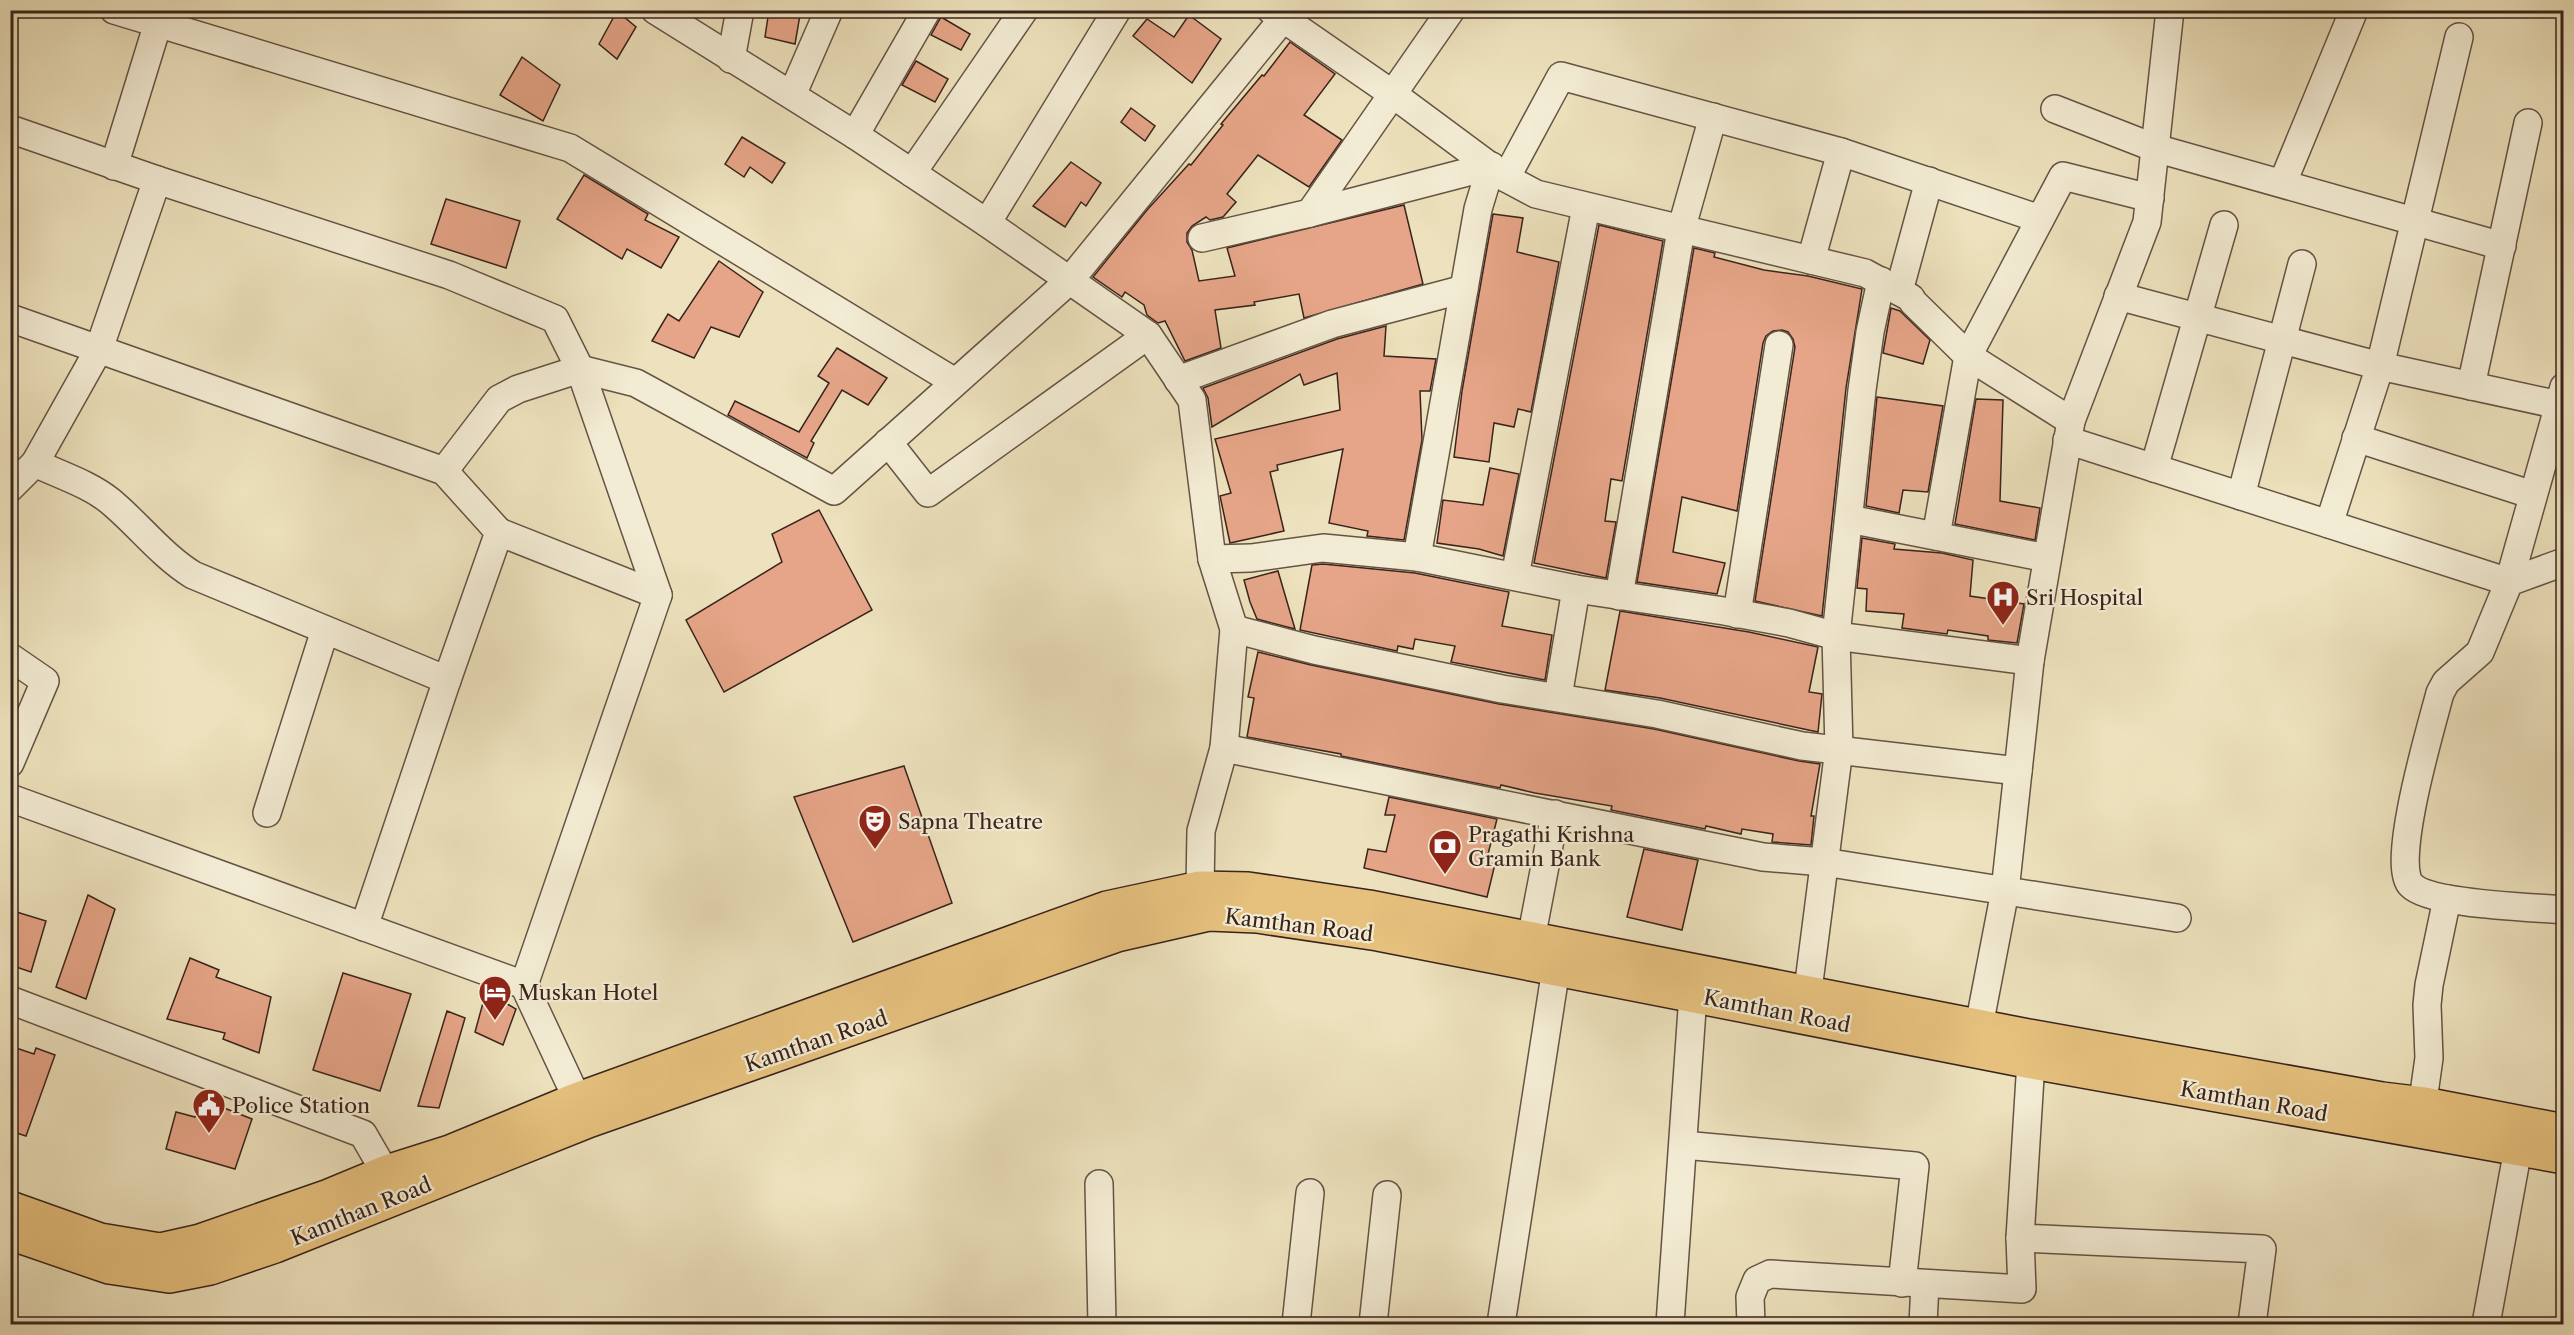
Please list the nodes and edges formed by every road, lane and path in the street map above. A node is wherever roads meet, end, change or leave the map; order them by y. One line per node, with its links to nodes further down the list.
1 (655, 10): 14 (street)
2 (740, 10): 14 (street)
3 (828, 10): 15 (street)
4 (927, 10): 21 (street)
5 (1024, 10): 26 (street)
6 (1117, 10): 34 (street)
7 (1452, 10): 16 (street)
8 (2170, 10): 22 (street)
9 (2354, 10): 29 (street)
10 (121, 11): 12 (street)
11 (1282, 14): 16 (street); 42 (street)
12 (158, 23): 24 (street); 56 (street)
13 (2459, 37): 35 (street)
14 (731, 59): 15 (street)
15 (792, 95): 21 (street)
16 (1394, 95): 25 (street); 32 (street)
17 (2055, 110): 22 (street)
18 (1713, 117): 23 (street); 25 (street); 37 (street)
19 (2528, 123): 39 (street)
20 (10, 129): 24 (street)
21 (855, 135): 26 (street)
22 (2155, 148): 29 (street); 30 (street)
23 (1841, 152): 28 (street); 40 (street)
24 (114, 166): 27 (street)
25 (1498, 172): 31 (street); 32 (street); 44 (street)
26 (912, 173): 34 (street)
27 (157, 180): 51 (street); 54 (street)
28 (1929, 181): 33 (street); 43 (street)
29 (2283, 182): 35 (street)
30 (2150, 198): 33 (street); 45 (street)
31 (1586, 207): 37 (street); 76 (street)
32 (1310, 213): 38 (street)
33 (2040, 219): 52 (street)
34 (987, 223): 42 (street)
35 (2414, 223): 39 (street); 53 (street)
36 (2224, 225): 46 (street)
37 (1681, 231): 40 (street); 80 (street)
38 (1202, 238)
39 (2502, 246): 57 (street)
40 (1810, 260): 43 (street)
41 (2302, 264): 49 (street)
42 (1070, 280): 48 (street); 56 (street)
43 (1890, 286): 52 (street); 68 (street)
44 (1464, 289): 55 (street); 72 (street)
45 (2118, 296): 46 (street); 59 (street)
46 (2197, 317): 49 (street); 63 (street)
47 (10, 318): 51 (street)
48 (1148, 336): 55 (street); 61 (street)
49 (2283, 340): 53 (street); 67 (street)
50 (1779, 345): 81 (street)
51 (99, 350): 62 (street); 64 (street)
52 (1968, 356): 59 (street); 71 (street)
53 (2380, 366): 57 (street); 60 (street)
54 (580, 369): 61 (street); 64 (street); 79 (street)
55 (1178, 380): 74 (street)
56 (955, 382): 61 (street)
57 (2471, 386): 58 (street)
58 (2561, 396): 66 (street)
59 (2069, 431): 63 (street); 73 (street)
60 (2356, 438): 66 (street); 69 (street)
61 (888, 442)
62 (35, 464): 65 (street); 83 (street)
63 (2154, 468): 67 (street)
64 (444, 471): 70 (street)
65 (10, 488)
66 (2533, 495): 77 (street)
67 (2241, 496): 69 (street)
68 (1849, 519): 71 (street); 84 (street)
69 (2328, 525): 77 (street)
70 (499, 532): 79 (street); 87 (street)
71 (1936, 537): 73 (street)
72 (1417, 557): 74 (street); 76 (street)
73 (2048, 558): 86 (street)
74 (1212, 559): 82 (street)
75 (2564, 562): 77 (street)
76 (1515, 576): 78 (street)
77 (2509, 582): 98 (street)
78 (1576, 589): 80 (street); 88 (street)
79 (658, 595): 104 (street)
80 (1619, 596): 81 (street)
81 (1737, 614): 84 (street)
82 (1234, 629): 88 (street); 89 (street)
83 (325, 630): 87 (street); 94 (street)
84 (1836, 636): 86 (street); 90 (street)
85 (10, 657): 91 (street)
86 (2030, 661): 92 (street)
87 (447, 680): 102 (street)
88 (1558, 697): 90 (street)
89 (1224, 748): 95 (street); 99 (street)
90 (1839, 749): 92 (street); 96 (street)
91 (10, 763)
92 (2018, 771): 97 (street)
93 (10, 798): 102 (street)
94 (267, 813)
95 (1555, 814): 96 (street); 103 (street)
96 (1824, 862): 97 (street); 107 (street)
97 (2005, 891): 101 (street); 108 (street)
98 (2447, 899): 100 (street); 111 (street)
99 (1204, 901): 103 (main road, Kamthan Road); 110 (main road, Kamthan Road)
100 (2564, 910)
101 (2176, 918)
102 (364, 927): 104 (street)
103 (1549, 950): 105 (main road, Kamthan Road); 107 (main road, Kamthan Road); 127 (street)
104 (524, 985): 110 (street)
105 (1693, 995): 107 (main road, Kamthan Road); 113 (street)
106 (10, 1000): 116 (street)
107 (1806, 1004): 108 (main road, Kamthan Road); 109 (main road, Kamthan Road)
108 (1979, 1026): 111 (main road, Kamthan Road)
109 (2031, 1061): 111 (main road, Kamthan Road); 122 (street)
110 (582, 1111): 116 (main road, Kamthan Road)
111 (2421, 1118): 112 (main road, Kamthan Road); 114 (main road, Kamthan Road)
112 (2564, 1131)
113 (1683, 1145): 123 (street); 128 (street)
114 (2518, 1149): 115 (main road, Kamthan Road); 132 (street)
115 (2564, 1157)
116 (393, 1184): 120 (main road, Kamthan Road); 121 (main road, Kamthan Road)
117 (1099, 1184): 124 (street)
118 (1310, 1193): 125 (street)
119 (1386, 1195): 126 (street)
120 (10, 1208)
121 (10, 1233)
122 (2020, 1238): 123 (street); 131 (street)
123 (1914, 1283): 129 (street); 130 (street)
124 (1102, 1324)
125 (1296, 1324)
126 (1372, 1324)
127 (1501, 1324)
128 (1670, 1324)
129 (1751, 1324)
130 (1923, 1324)
131 (2252, 1324)
132 (2486, 1324)

